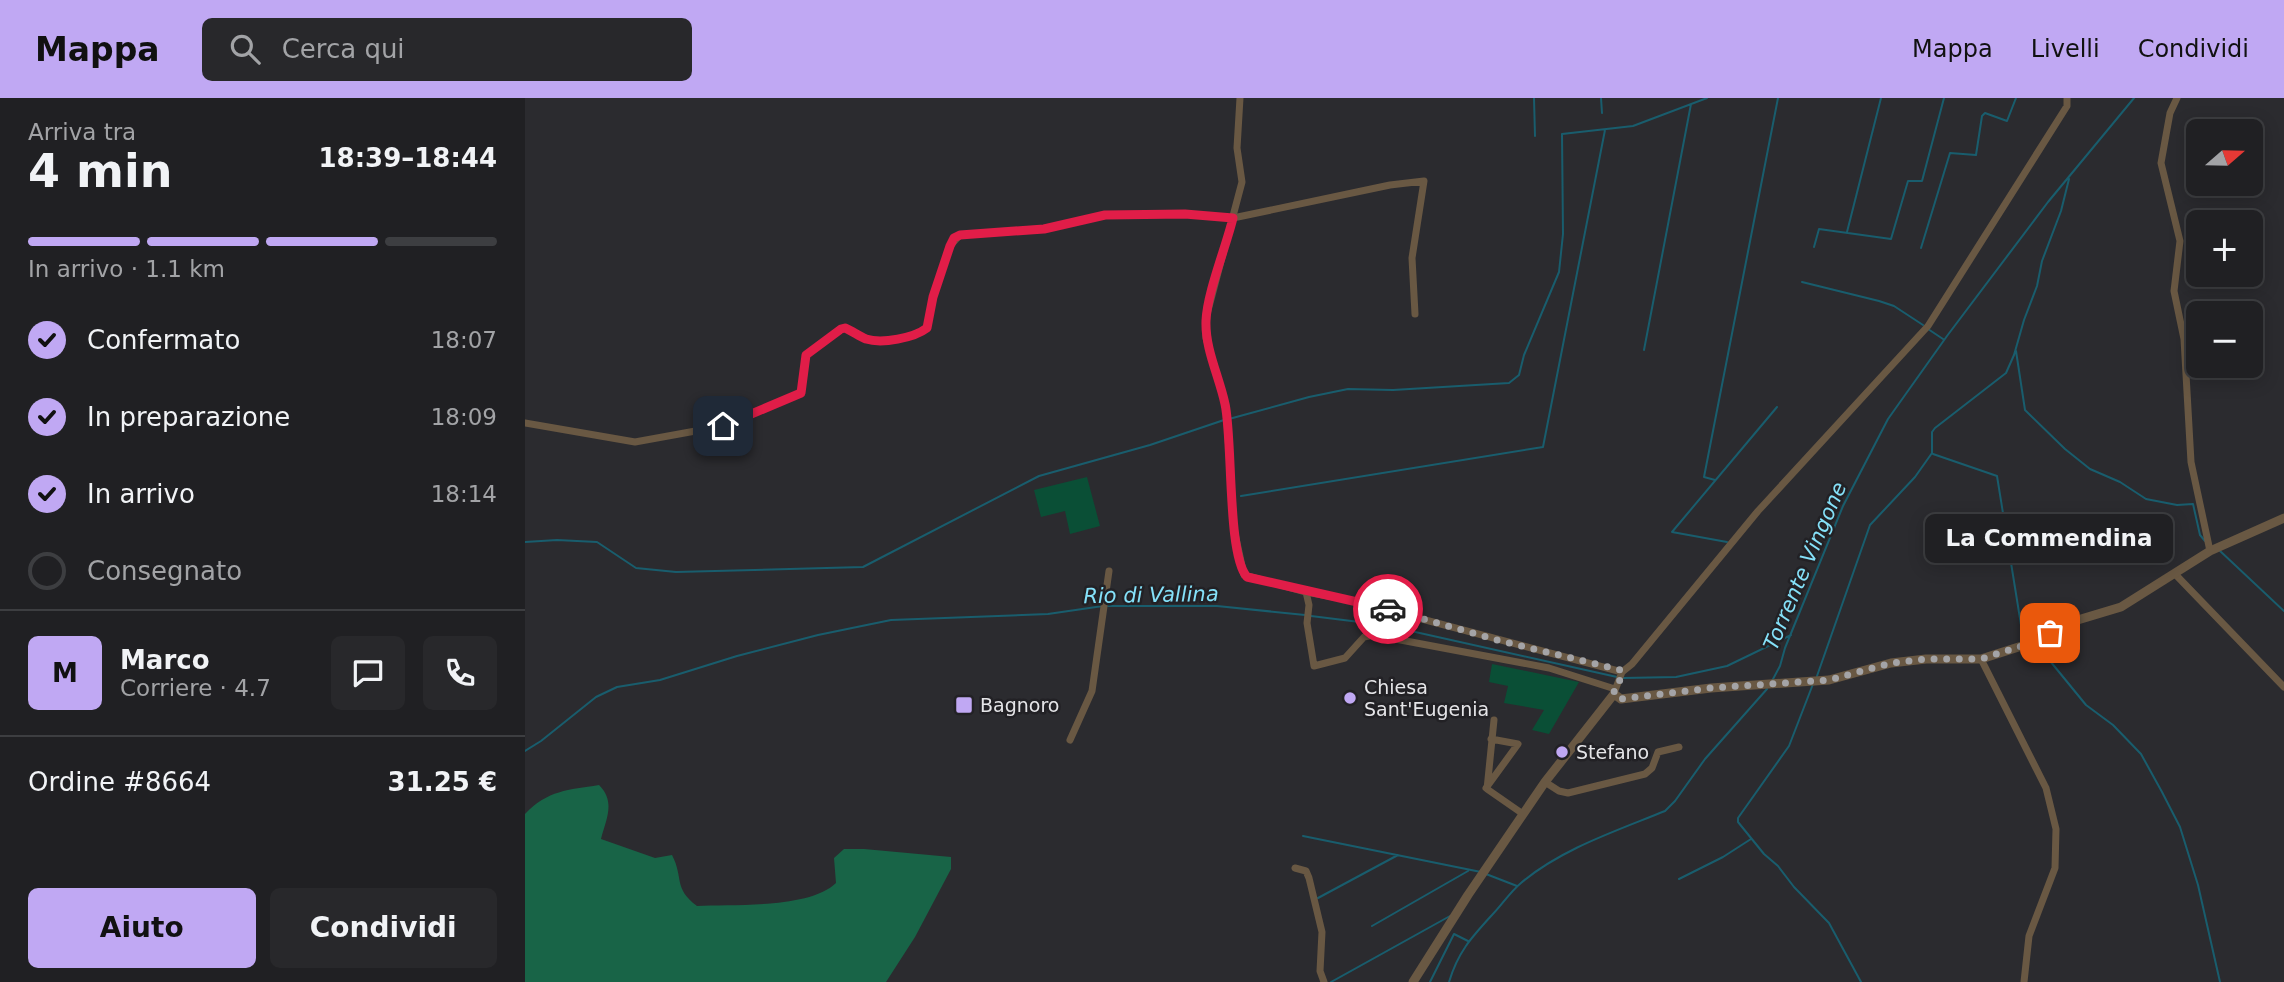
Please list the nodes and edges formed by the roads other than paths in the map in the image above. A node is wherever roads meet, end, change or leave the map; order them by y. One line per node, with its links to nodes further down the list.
1 (1240, 98): 4 (street)
2 (2067, 98): 13 (street)
3 (2177, 98): 8 (street)
4 (1233, 218): 5 (street); 6 (street); 11 (street)
5 (1415, 314)
6 (525, 423)
7 (2284, 518): 8 (street)
8 (2210, 551): 10 (street)
9 (1109, 571): 18 (street)
10 (2175, 574): 12 (street); 14 (street)
11 (1306, 592): 13 (street); 15 (street)
12 (1981, 659): 15 (street); 26 (street)
13 (1622, 676): 15 (street)
14 (2284, 688)
15 (1614, 692): 20 (street)
16 (1494, 720): 17 (street)
17 (1491, 739): 21 (street); 21 (street)
18 (1070, 740)
19 (1679, 747): 20 (street)
20 (1545, 782): 22 (street)
21 (1486, 788): 22 (street)
22 (1523, 814): 25 (street)
23 (1295, 868): 24 (street)
24 (1324, 982)
25 (1413, 982)
26 (2024, 982)

